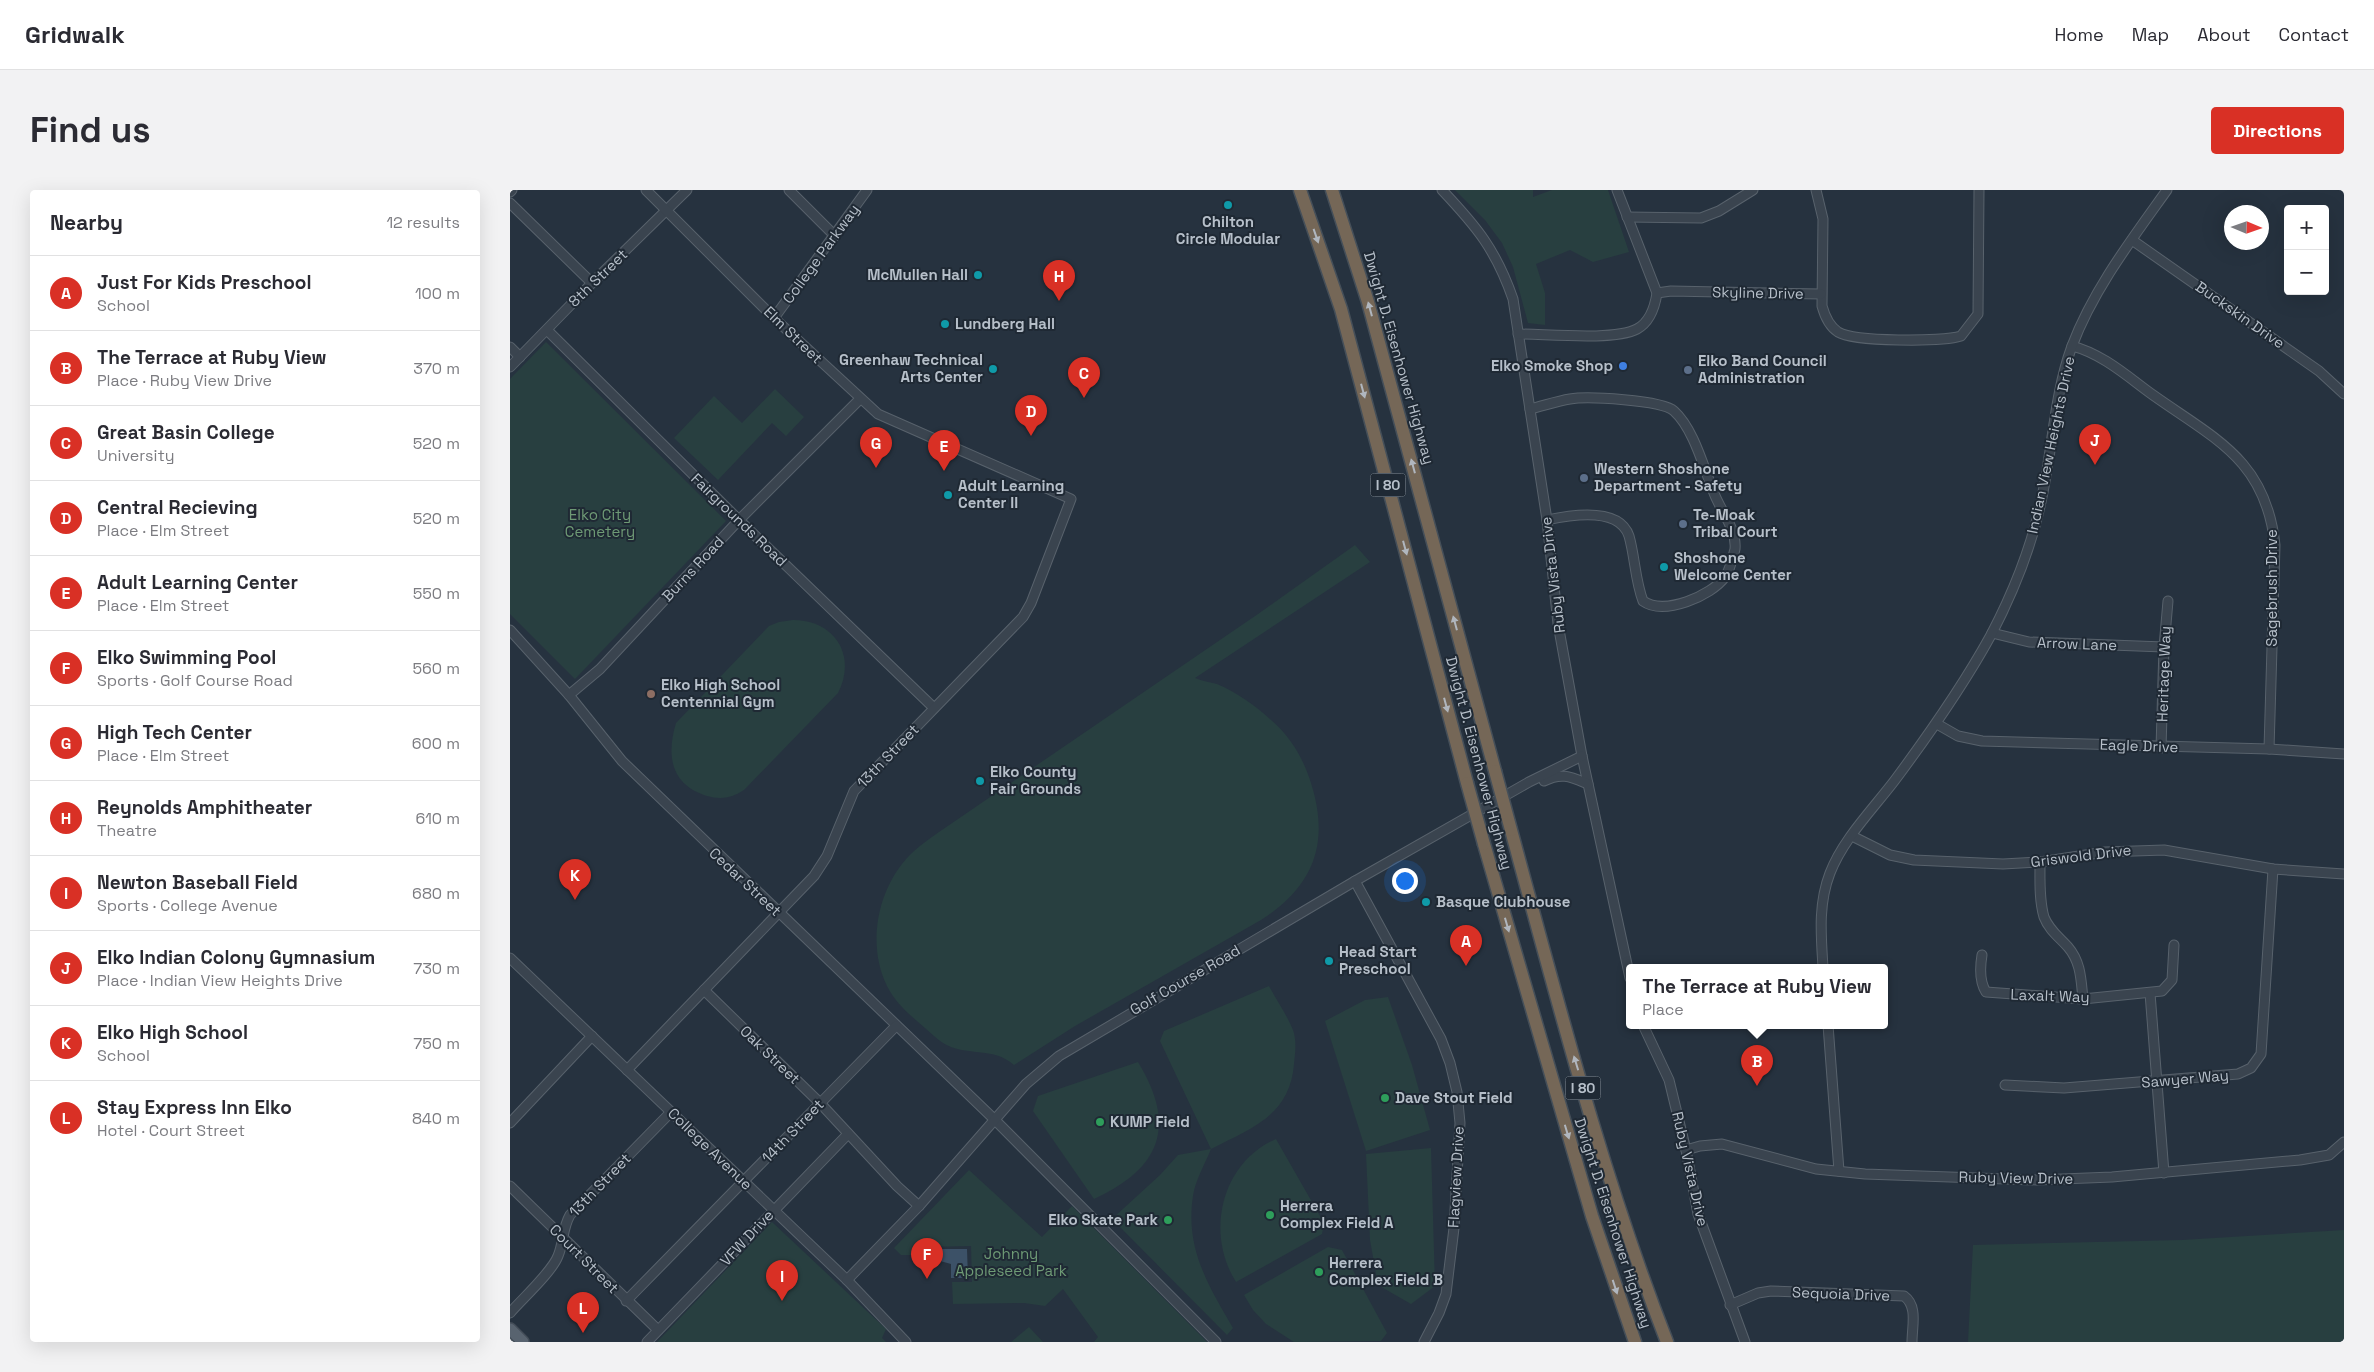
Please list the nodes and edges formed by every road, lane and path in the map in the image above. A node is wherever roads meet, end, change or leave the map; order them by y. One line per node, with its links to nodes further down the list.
1 (646, 190): 14 (street, Elm Street)
2 (688, 190): 14 (street, 8th Street)
3 (789, 190): 16 (street)
4 (867, 190): 16 (street, College Parkway)
5 (1300, 190): 93 (highway, Dwight D. Eisenhower Highway / I 80, one-way to 93, bridge)
6 (1332, 190): 94 (highway, Dwight D. Eisenhower Highway / I 80, one-way to 6, bridge)
7 (1442, 190): 23 (street, Ruby Vista Drive)
8 (1617, 190): 15 (street)
9 (1754, 190): 15 (street)
10 (1816, 190): 20 (street)
11 (1979, 190): 20 (street, Skyline Drive)
12 (2167, 190): 17 (street, Indian View Heights Drive)
13 (510, 203): 18 (street)
14 (668, 211): 18 (street, 8th Street); 21 (street, Elm Street)
15 (1628, 217): 19 (street)
16 (835, 236): 21 (street, College Parkway)
17 (2132, 240): 24 (street, Indian View Heights Drive); 28 (street, Buckskin Drive)
18 (592, 283): 22 (street, 8th Street)
19 (1657, 293): 20 (street, Skyline Drive); 23 (street)
20 (1821, 294)
21 (774, 318): 29 (street, Elm Street)
22 (547, 330): 26 (street, 8th Street); 32 (street, Fairgrounds Road)
23 (1518, 334): 30 (street, Ruby Vista Drive)
24 (2072, 346): 36 (street, Indian View Heights Drive); 42 (street, Sagebrush Drive)
25 (510, 347): 26 (street)
26 (520, 357): 27 (street, 8th Street)
27 (510, 367)
28 (2344, 394)
29 (860, 399): 31 (street, Elm Street); 32 (street, Burns Road)
30 (1530, 409): 33 (street, Ruby Vista Drive); 33 (street)
31 (1071, 498): 39 (street, 13th Street)
32 (739, 520): 38 (street, Burns Road); 39 (street, Fairgrounds Road)
33 (1547, 520): 44 (street, Ruby Vista Drive)
34 (2168, 601): 37 (street, Heritage Way)
35 (510, 630): 38 (street, Cedar Street)
36 (1992, 633): 37 (street, Arrow Lane); 40 (street, Indian View Heights Drive)
37 (2164, 647): 41 (street, Heritage Way)
38 (569, 695): 52 (street, Cedar Street)
39 (934, 708): 52 (street, 13th Street)
40 (1937, 724): 41 (street, Eagle Drive); 47 (street, Indian View Heights Drive)
41 (2161, 748): 42 (street, Eagle Drive)
42 (2269, 749): 43 (street, Eagle Drive)
43 (2344, 754)
44 (1582, 756): 45 (street, Ruby Vista Drive); 46 (street, Golf Course Road)
45 (1588, 784): 46 (street); 56 (street, Ruby Vista Drive)
46 (1511, 793): 51 (street, Golf Course Road)
47 (1852, 836): 48 (street, Griswold Drive); 57 (street, Indian View Heights Drive)
48 (2040, 862): 49 (street, Griswold Drive); 60 (street)
49 (2273, 869): 50 (street, Griswold Drive); 66 (street, Sawyer Way)
50 (2344, 874)
51 (1354, 881): 70 (street, Golf Course Road); 92 (street, Flagview Drive)
52 (778, 912): 58 (street, 13th Street); 61 (street, Cedar Street)
53 (2174, 945): 59 (street, Laxalt Way)
54 (1982, 955): 60 (street, Laxalt Way)
55 (510, 958): 64 (street, College Avenue)
56 (1627, 964)
57 (1823, 964)
58 (704, 990): 65 (street, 13th Street); 68 (street, Oak Street)
59 (2150, 993): 60 (street, Laxalt Way); 66 (street)
60 (2083, 999)
61 (896, 1026): 68 (street, 14th Street); 70 (street, Cedar Street)
62 (1645, 1029): 74 (street, Ruby Vista Drive)
63 (1828, 1029): 75 (street)
64 (592, 1036): 65 (street, College Avenue); 71 (street)
65 (627, 1070): 69 (street, College Avenue)
66 (2156, 1082): 67 (street, Sawyer Way); 76 (street)
67 (2005, 1085)
68 (820, 1103): 72 (street, Oak Street); 77 (street, 14th Street)
69 (671, 1112): 77 (street, College Avenue); 81 (street, 13th Street)
70 (995, 1120): 79 (street, Golf Course Road); 91 (street, Cedar Street)
71 (510, 1122)
72 (848, 1134): 79 (street, Oak Street); 80 (street, VFW Drive)
73 (2344, 1142): 76 (street, Ruby View Drive)
74 (1686, 1150): 75 (street, Ruby View Drive); 84 (street, Ruby Vista Drive)
75 (1839, 1172): 76 (street, Ruby View Drive)
76 (2164, 1173)
77 (743, 1181): 80 (street, College Avenue); 83 (street, 14th Street)
78 (510, 1186): 81 (street, Court Street)
79 (919, 1206): 82 (street, Golf Course Road)
80 (773, 1210): 82 (street, College Avenue); 87 (street, VFW Drive)
81 (561, 1236): 83 (street, Court Street); 85 (street, 13th Street)
82 (847, 1280): 90 (street, College Avenue)
83 (626, 1301): 87 (street, Court Street)
84 (1730, 1305): 95 (street, Ruby Vista Drive); 96 (street, Sequoia Drive)
85 (510, 1313)
86 (510, 1329): 88 (main road)
87 (658, 1330): 89 (street, VFW Drive)
88 (524, 1342)
89 (647, 1342)
90 (906, 1342)
91 (1216, 1342)
92 (1424, 1342)
93 (1635, 1342)
94 (1667, 1342)
95 (1745, 1342)
96 (1912, 1342)

